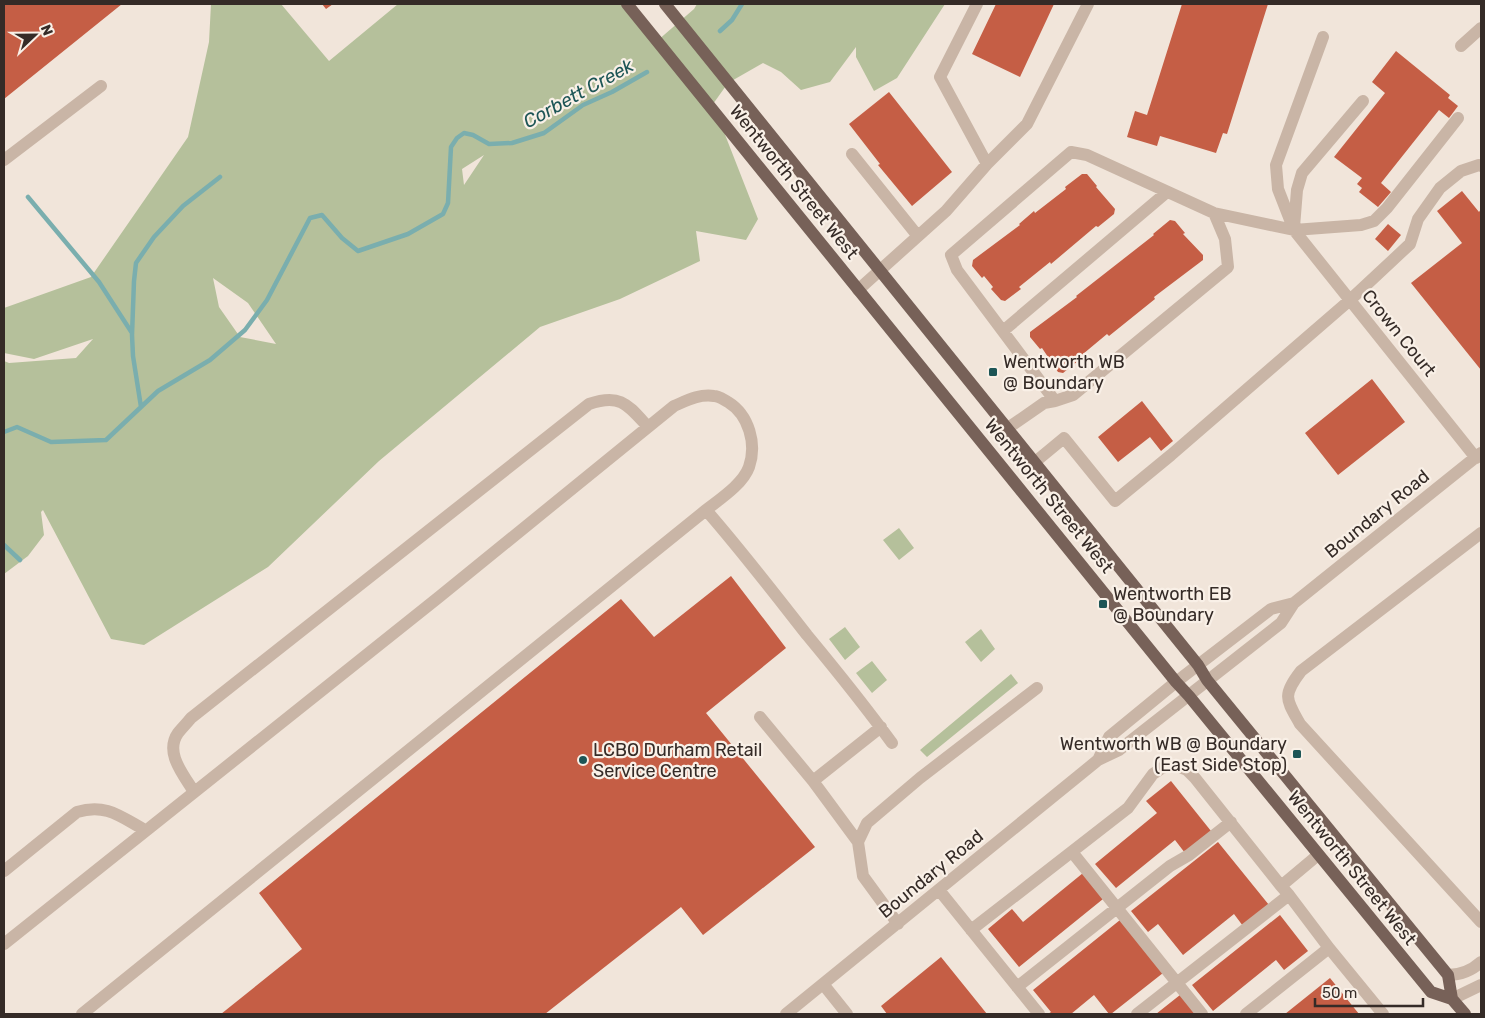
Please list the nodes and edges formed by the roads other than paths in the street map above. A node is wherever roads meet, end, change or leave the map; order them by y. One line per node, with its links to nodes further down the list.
1 (626, 4): 20 (main road, Wentworth Street West)
2 (665, 4): 19 (main road, Wentworth Street West)
3 (976, 4): 13 (street)
4 (1088, 4): 13 (street)
5 (1481, 28): 7 (street)
6 (1323, 37): 17 (street, Crown Court)
7 (1461, 46)
8 (101, 86): 12 (street)
9 (1362, 101): 17 (street)
10 (1458, 118): 17 (street)
11 (852, 154): 18 (street)
12 (4, 160)
13 (987, 164): 18 (street)
14 (1481, 166): 21 (street)
15 (1167, 192): 16 (street); 22 (street); 22 (street)
16 (1214, 213): 17 (street); 23 (street)
17 (1294, 230): 21 (street, Crown Court)
18 (917, 235): 19 (street)
19 (881, 270): 20 (street); 25 (main road, Wentworth Street West)
20 (858, 290): 33 (main road, Wentworth Street West)
21 (1350, 300): 26 (street, Crown Court); 27 (street)
22 (1003, 332): 23 (street)
23 (1055, 401): 25 (street)
24 (648, 427): 28 (street); 41 (street); 41 (street)
25 (1008, 428): 27 (main road, Wentworth Street West)
26 (1479, 455): 30 (street, Boundary Road)
27 (1035, 462): 31 (main road, Wentworth Street West)
28 (706, 510): 37 (street); 63 (street)
29 (1481, 533): 51 (street)
30 (1294, 603): 31 (street, Boundary Road); 32 (street, Boundary Road)
31 (1198, 665): 32 (main road, Wentworth Street West); 33 (street, Boundary Road)
32 (1207, 680): 35 (street, Boundary Road); 57 (main road, Wentworth Street West)
33 (1176, 682): 35 (main road, Wentworth Street West); 39 (street, Boundary Road)
34 (1037, 688): 44 (street)
35 (1189, 696): 39 (street, Boundary Road); 46 (main road, Wentworth Street West)
36 (760, 717): 40 (street)
37 (881, 727): 38 (street); 40 (street)
38 (892, 743)
39 (1098, 760): 48 (street, Boundary Road)
40 (813, 782): 44 (street)
41 (194, 792): 43 (street)
42 (1230, 822): 45 (street); 49 (street); 50 (street)
43 (145, 830): 47 (street); 54 (street)
44 (858, 842): 52 (street)
45 (1072, 852): 50 (street); 53 (street)
46 (1318, 855): 49 (street); 62 (main road, Wentworth Street West)
47 (4, 871)
48 (939, 890): 52 (street, Boundary Road); 53 (street)
49 (1285, 890): 55 (street); 58 (street)
50 (1117, 908): 58 (street); 61 (street)
51 (1481, 922)
52 (898, 924): 59 (street, Boundary Road)
53 (972, 930): 61 (street)
54 (4, 944)
55 (1329, 948): 69 (street); 70 (street)
56 (1481, 962): 57 (street)
57 (1448, 975): 62 (main road, Wentworth Street West)
58 (1177, 983): 67 (street); 68 (street)
59 (823, 984): 64 (street, Boundary Road); 65 (street)
60 (1481, 985): 62 (street)
61 (1017, 987): 66 (street)
62 (1452, 999): 71 (main road, Wentworth Street West)
63 (82, 1014)
64 (786, 1014)
65 (847, 1014)
66 (1039, 1014)
67 (1137, 1014)
68 (1202, 1014)
69 (1246, 1014)
70 (1382, 1014)
71 (1465, 1014)

